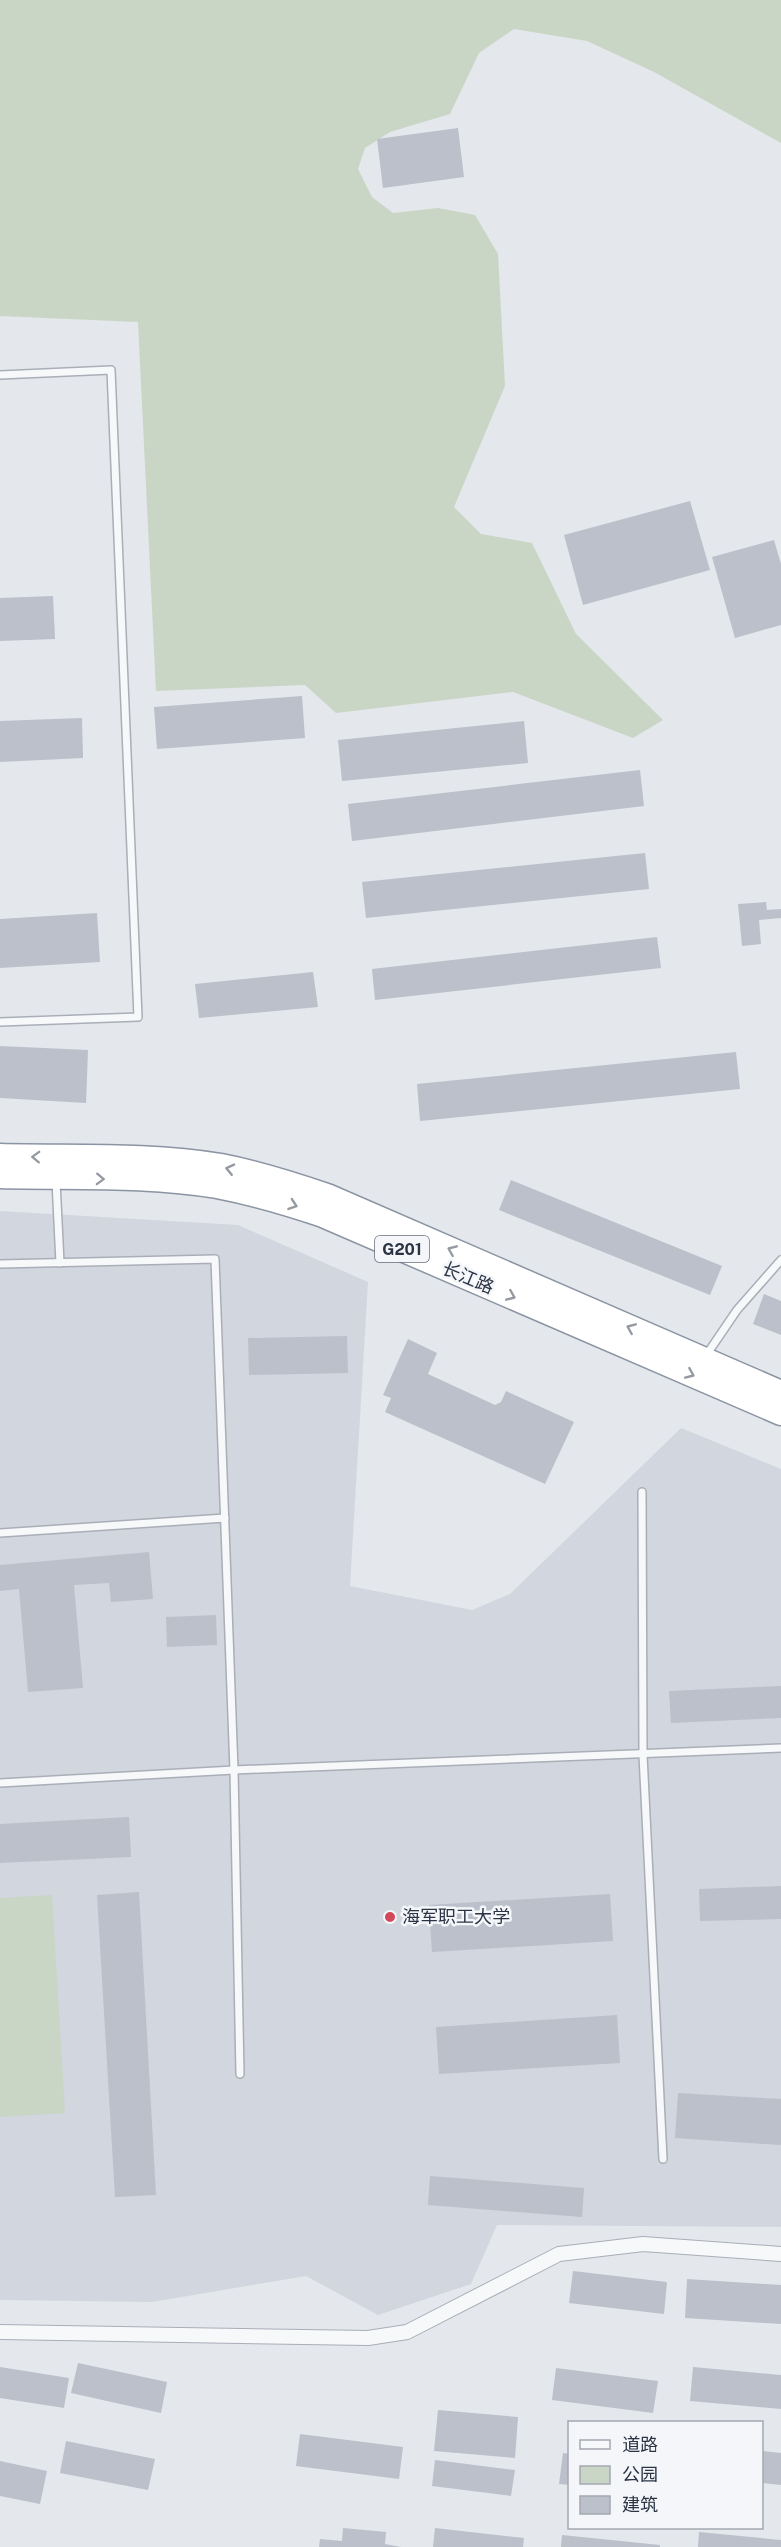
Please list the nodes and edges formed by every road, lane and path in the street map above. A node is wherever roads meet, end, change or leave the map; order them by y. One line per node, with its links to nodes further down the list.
1 (0, 375): 2 (lane)
2 (0, 1022)
3 (0, 1156): 9 (highway, 长江路 / G201, one-way to 3)
4 (0, 1176): 5 (highway, 长江路 / G201)
5 (56, 1177): 7 (lane); 11 (highway, 长江路 / G201, one-way to 11)
6 (781, 1260): 9 (lane)
7 (60, 1263): 8 (lane); 13 (lane)
8 (0, 1264)
9 (703, 1359): 10 (highway, 长江路 / G201)
10 (781, 1393)
11 (781, 1413)
12 (642, 1492): 16 (lane)
13 (225, 1518): 14 (lane); 17 (lane)
14 (0, 1533)
15 (781, 1749): 16 (lane)
16 (644, 1755): 17 (lane); 20 (lane)
17 (234, 1770): 18 (lane); 19 (lane)
18 (0, 1783)
19 (240, 2074)
20 (663, 2159)
21 (781, 2254): 22 (street)
22 (0, 2332)

